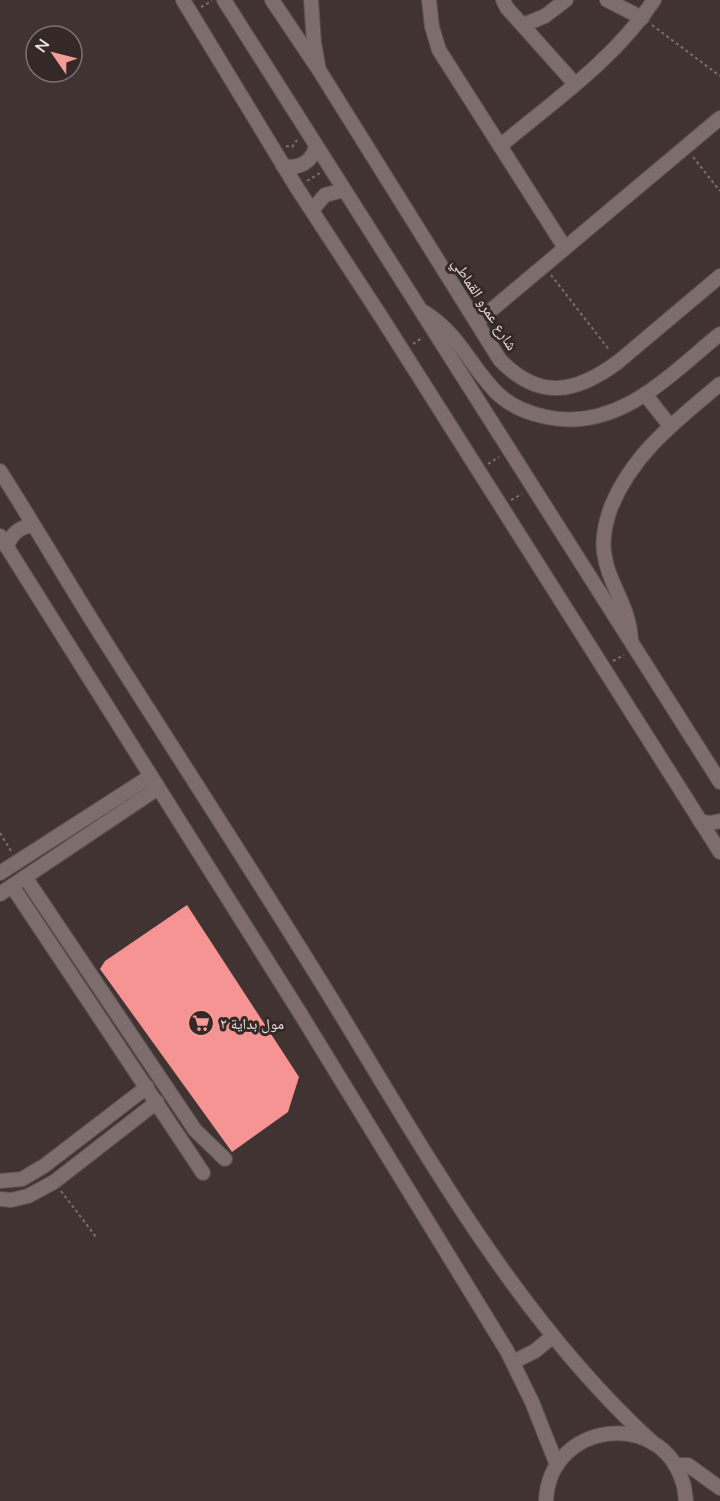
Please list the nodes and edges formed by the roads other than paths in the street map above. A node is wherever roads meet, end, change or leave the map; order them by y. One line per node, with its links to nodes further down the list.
1 (183, 0): 17 (street)
2 (272, 0): 12 (street, شارع عمرو القماطي)
3 (311, 0): 12 (street, شارع عمرو القماطي)
4 (429, 0): 16 (street)
5 (503, 0): 11 (street)
6 (566, 0): 11 (street)
7 (606, 0): 10 (street)
8 (654, 0): 10 (street)
9 (214, 1): 15 (street)
10 (642, 18): 13 (street)
11 (523, 25): 13 (street)
12 (319, 70): 23 (street, شارع عمرو القماطي)
13 (575, 84): 16 (street)
14 (720, 118): 20 (street)
15 (316, 146): 17 (street); 18 (street)
16 (500, 146): 20 (street)
17 (284, 166): 19 (street)
18 (344, 190): 19 (street); 22 (street)
19 (312, 210): 35 (street)
20 (565, 248): 23 (street)
21 (720, 276): 23 (street, شارع عمرو القماطي)
22 (420, 310): 26 (street); 31 (street)
23 (477, 322)
24 (720, 334): 26 (street)
25 (720, 384): 27 (street)
26 (645, 394): 27 (street)
27 (670, 426): 31 (street)
28 (2, 480): 29 (street)
29 (33, 525): 30 (street); 51 (street)
30 (3, 542): 32 (street)
31 (633, 645): 33 (street)
32 (154, 782): 34 (street); 37 (street); 52 (street)
33 (720, 782)
34 (90, 815): 37 (street); 39 (street)
35 (700, 821): 36 (street); 38 (street)
36 (720, 821)
37 (99, 828): 40 (street)
38 (720, 852)
39 (0, 873)
40 (25, 877): 41 (street); 45 (street)
41 (12, 886): 42 (street); 43 (street)
42 (0, 894)
43 (147, 1086): 44 (street); 49 (street)
44 (157, 1102): 46 (street); 50 (street)
45 (186, 1117): 46 (street); 47 (street)
46 (173, 1126): 48 (street)
47 (225, 1159)
48 (203, 1173)
49 (0, 1181)
50 (0, 1199)
51 (553, 1336): 52 (street); 53 (street)
52 (513, 1362): 54 (street)
53 (653, 1443): 54 (street); 55 (street)
54 (557, 1465): 57 (street)
55 (675, 1465): 56 (street); 58 (street)
56 (720, 1488)
57 (546, 1501)
58 (686, 1501)

